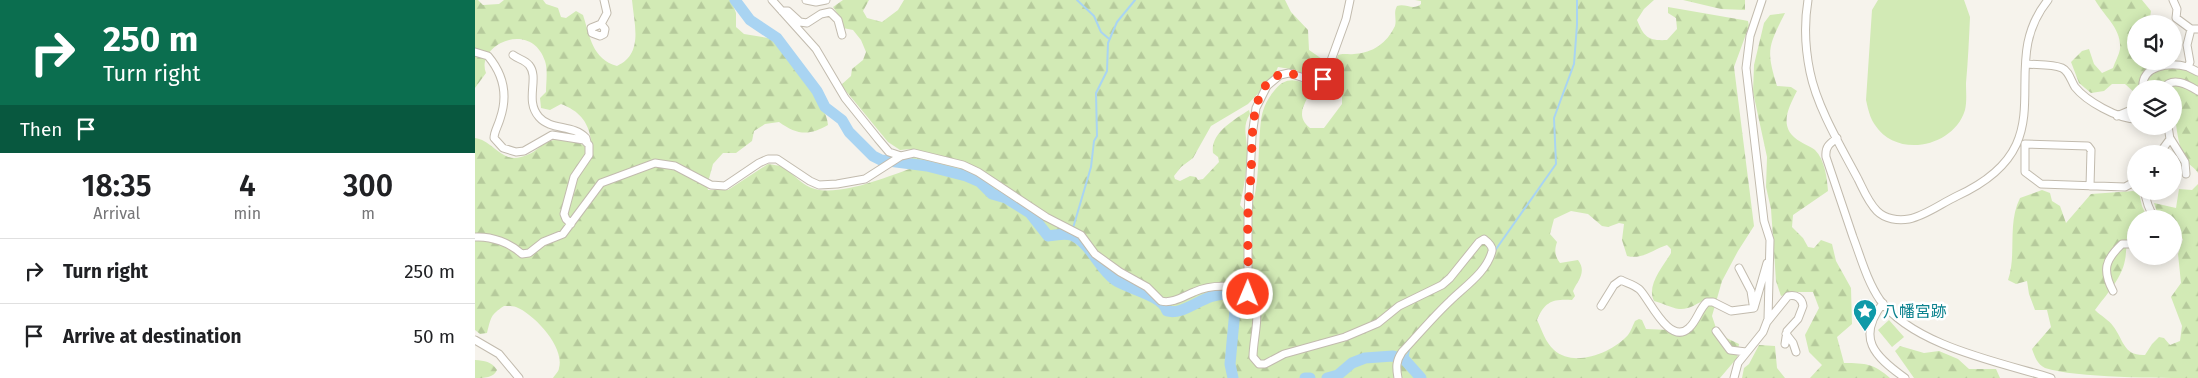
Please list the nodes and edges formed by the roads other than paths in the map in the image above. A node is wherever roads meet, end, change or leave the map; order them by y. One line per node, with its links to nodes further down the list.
1 (604, 0): 11 (street)
2 (771, 0): 10 (street)
3 (806, 0): 4 (street)
4 (826, 0)
5 (1350, 0): 41 (street)
6 (1762, 0): 38 (street)
7 (1808, 0): 26 (street)
8 (2048, 0): 16 (street)
9 (2173, 0): 12 (street)
10 (782, 11): 13 (street); 31 (street)
11 (601, 24)
12 (2194, 29): 17 (street)
13 (842, 35)
14 (475, 52): 28 (street)
15 (513, 55): 28 (street)
16 (2027, 64): 23 (street); 29 (street)
17 (2188, 67): 18 (street); 19 (street)
18 (2198, 72)
19 (2143, 80)
20 (2182, 85): 21 (street)
21 (2198, 91)
22 (2127, 112): 23 (street)
23 (2116, 116): 24 (street)
24 (2127, 118)
25 (2170, 135): 27 (street)
26 (1837, 138): 29 (street); 42 (street)
27 (2170, 138): 30 (street); 32 (street)
28 (587, 142): 35 (street)
29 (2021, 143): 34 (street); 34 (street)
30 (2165, 145)
31 (901, 156): 35 (street); 41 (street)
32 (2186, 174)
33 (2127, 185): 34 (street)
34 (2089, 186)
35 (571, 224): 36 (street)
36 (475, 237)
37 (2127, 244): 40 (street)
38 (1770, 255): 44 (street); 45 (street)
39 (1739, 268): 44 (street)
40 (2113, 291)
41 (1248, 294): 53 (street)
42 (1883, 303): 55 (street); 56 (street)
43 (1601, 306): 44 (street)
44 (1754, 308)
45 (1766, 323): 47 (street); 50 (street)
46 (1715, 331): 50 (street)
47 (1786, 334): 49 (street); 51 (street)
48 (475, 340): 52 (street)
49 (1785, 344)
50 (1746, 352): 54 (street)
51 (1796, 352)
52 (519, 378)
53 (1398, 378)
54 (1734, 378)
55 (1905, 378)
56 (2051, 378)

